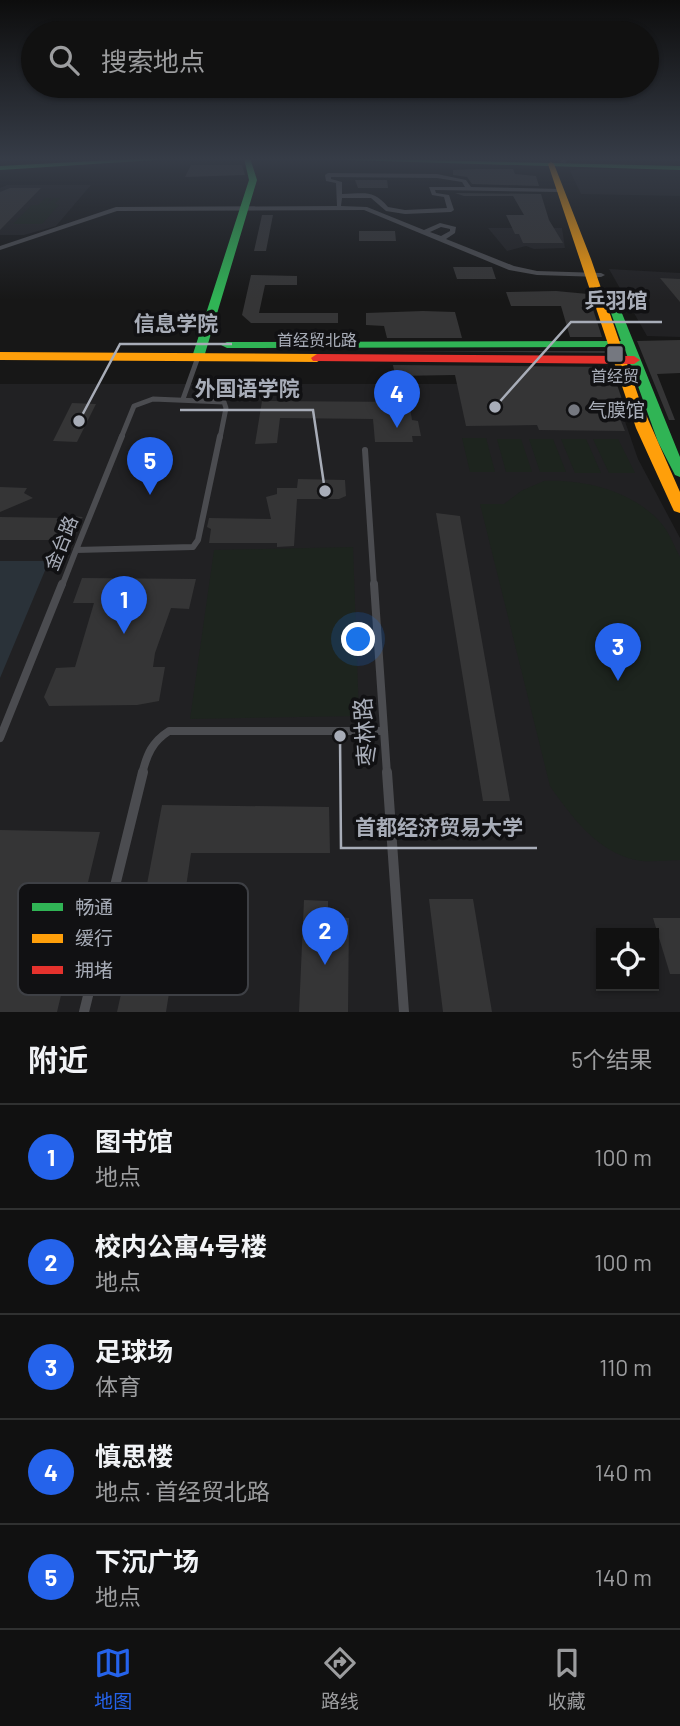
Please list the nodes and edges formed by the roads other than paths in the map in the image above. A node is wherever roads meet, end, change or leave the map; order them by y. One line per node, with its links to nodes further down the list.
1 (383, 205): 7 (street)
2 (450, 205): 7 (street)
3 (568, 205): 12 (street)
4 (574, 205): 12 (street)
5 (245, 208): 6 (street); 11 (street); 14 (street)
6 (339, 208): 9 (street)
7 (418, 212): 8 (street)
8 (437, 226): 9 (street); 10 (street)
9 (424, 232): 10 (street)
10 (441, 239): 12 (street)
11 (0, 248)
12 (597, 274): 15 (street)
13 (0, 344): 14 (street, 首经贸北路)
14 (200, 351): 15 (street, 首经贸北路); 16 (street, 首经贸北路); 17 (lane)
15 (624, 352): 18 (street); 19 (street)
16 (0, 356)
17 (183, 399): 23 (lane, 金台路); 23 (lane)
18 (635, 415): 19 (street); 22 (street)
19 (655, 415): 21 (street)
20 (365, 450): 24 (lane, 枣林路)
21 (680, 471)
22 (680, 507)
23 (74, 551): 25 (lane, 金台路)
24 (384, 731): 26 (lane); 27 (lane, 枣林路)
25 (0, 738)
26 (115, 883)
27 (404, 1012)

